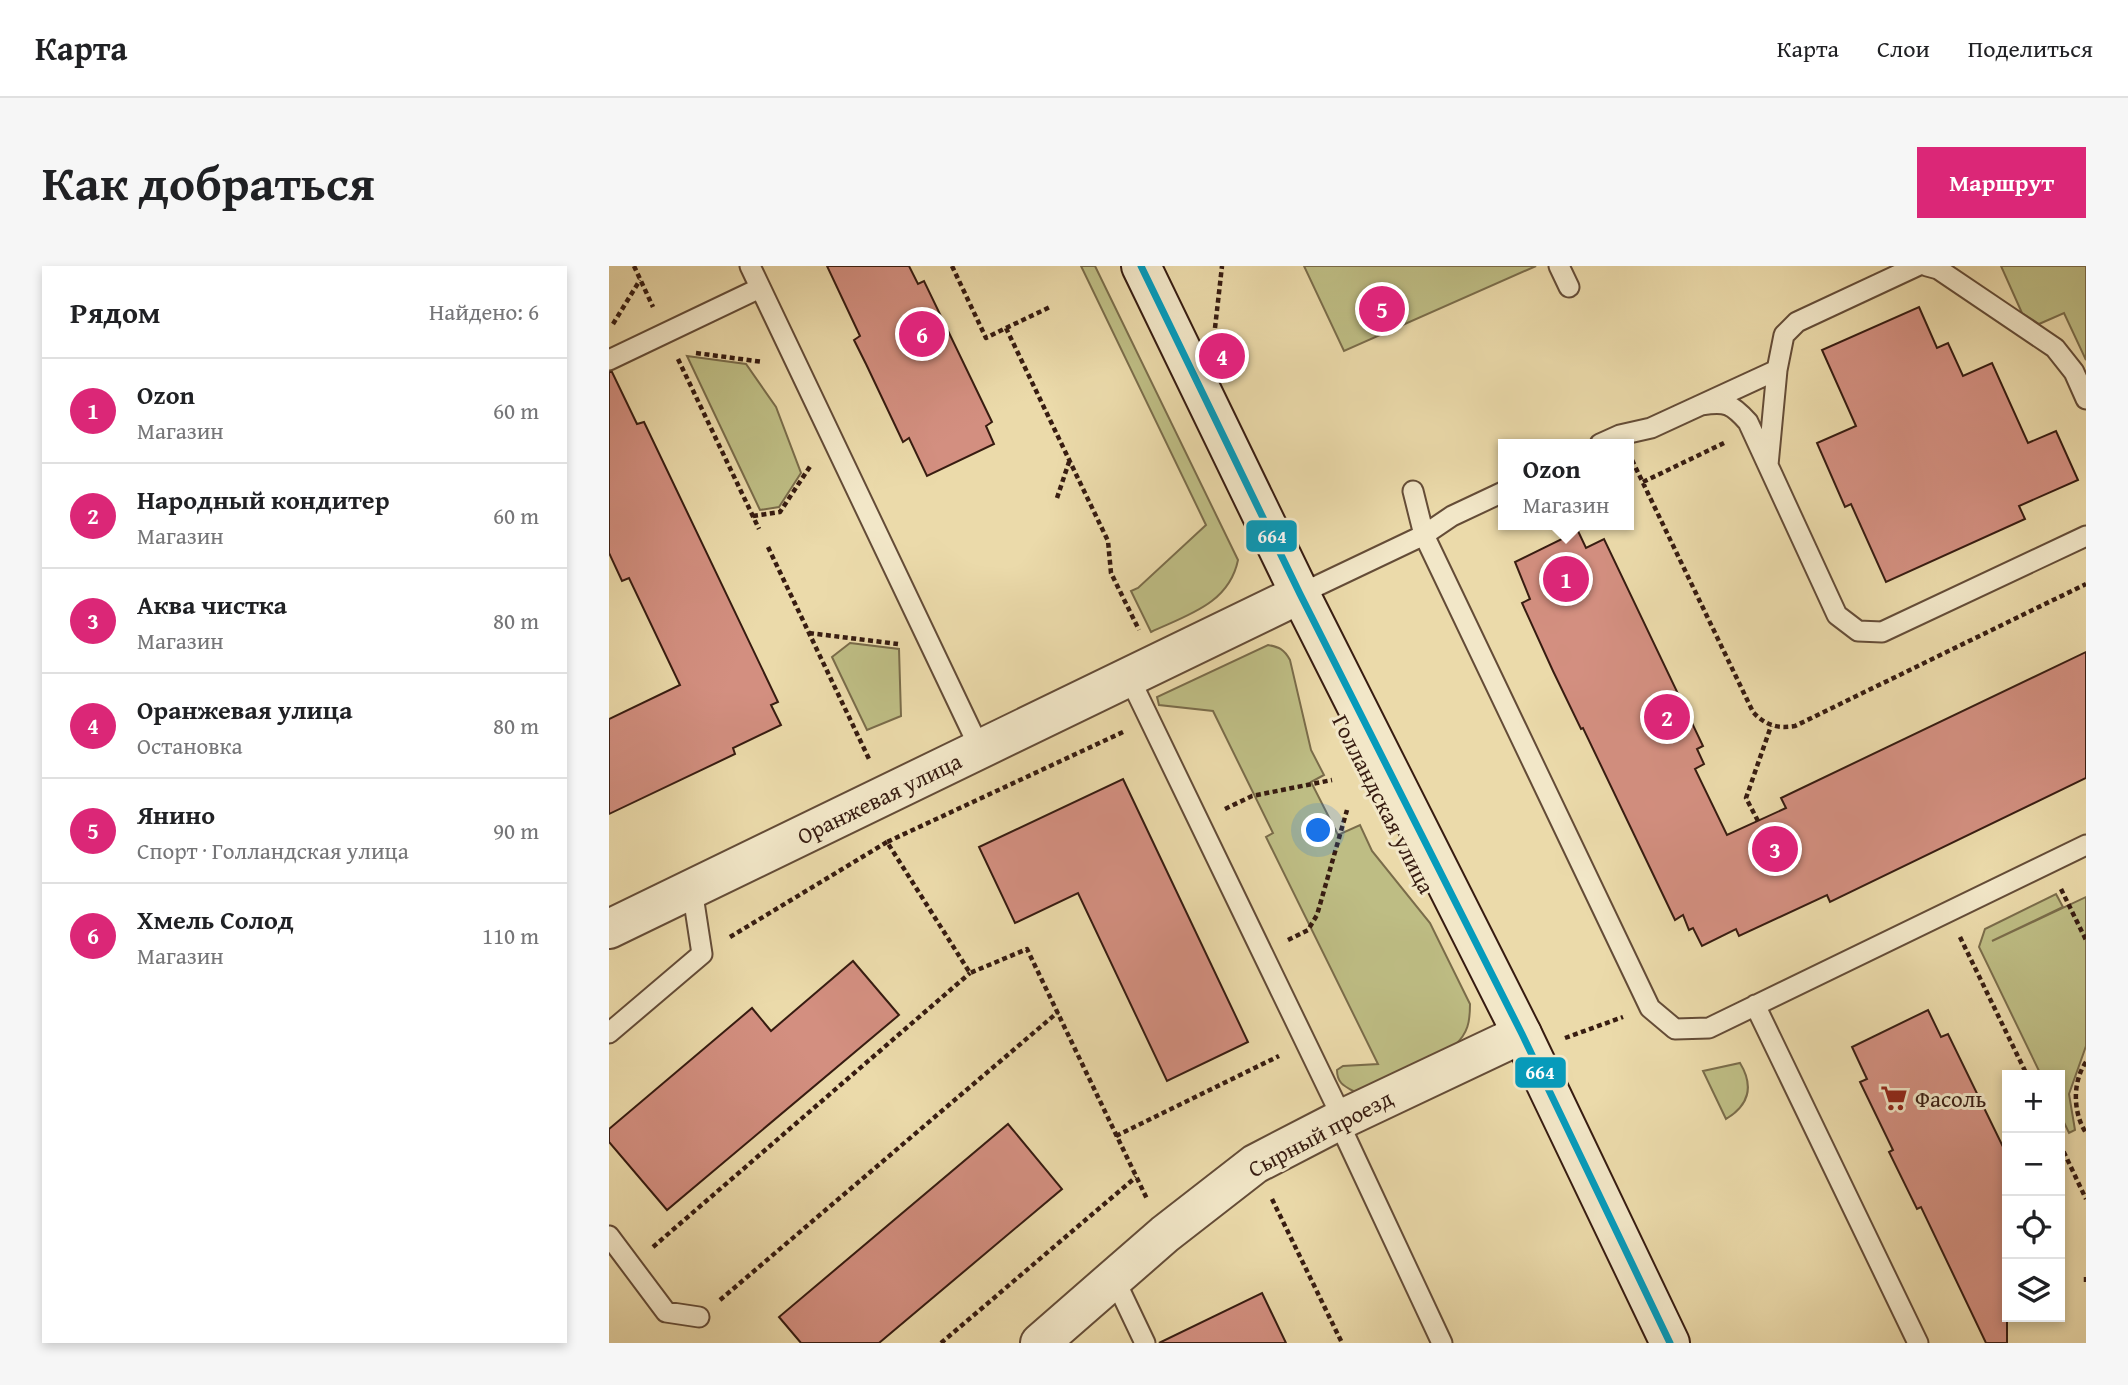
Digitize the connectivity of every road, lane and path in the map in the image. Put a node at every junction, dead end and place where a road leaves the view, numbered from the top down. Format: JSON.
{"nodes":[{"id":1,"x":633,"y":266,"type":"edge"},
{"id":2,"x":750,"y":266,"type":"edge"},
{"id":3,"x":952,"y":266,"type":"edge"},
{"id":4,"x":1118,"y":266,"type":"edge"},
{"id":5,"x":1141,"y":266,"type":"edge"},
{"id":6,"x":1222,"y":266,"type":"edge"},
{"id":7,"x":1559,"y":266,"type":"edge"},
{"id":8,"x":1917,"y":266,"type":"edge"},
{"id":9,"x":1927,"y":266,"type":"edge"},
{"id":10,"x":640,"y":279,"type":"junction"},
{"id":11,"x":1569,"y":287,"type":"dead end"},
{"id":12,"x":760,"y":288,"type":"junction"},
{"id":13,"x":1050,"y":307,"type":"dead end"},
{"id":14,"x":1006,"y":328,"type":"junction"},
{"id":15,"x":609,"y":331,"type":"edge"},
{"id":16,"x":1214,"y":340,"type":"dead end"},
{"id":17,"x":670,"y":342,"type":"junction"},
{"id":18,"x":609,"y":360,"type":"edge"},
{"id":19,"x":797,"y":366,"type":"junction"},
{"id":20,"x":1777,"y":370,"type":"junction"},
{"id":21,"x":2086,"y":399,"type":"edge"},
{"id":22,"x":1702,"y":405,"type":"junction"},
{"id":23,"x":1752,"y":430,"type":"junction"},
{"id":24,"x":831,"y":437,"type":"junction"},
{"id":25,"x":1611,"y":439,"type":"edge"},
{"id":26,"x":1070,"y":461,"type":"junction"},
{"id":27,"x":1768,"y":466,"type":"junction"},
{"id":28,"x":1643,"y":482,"type":"dead end"},
{"id":29,"x":1413,"y":491,"type":"dead end"},
{"id":30,"x":1498,"y":494,"type":"edge"},
{"id":31,"x":1057,"y":498,"type":"dead end"},
{"id":32,"x":753,"y":516,"type":"junction"},
{"id":33,"x":759,"y":529,"type":"dead end"},
{"id":34,"x":1424,"y":535,"type":"junction"},
{"id":35,"x":2086,"y":536,"type":"edge"},
{"id":36,"x":768,"y":547,"type":"dead end"},
{"id":37,"x":1291,"y":598,"type":"junction"},
{"id":38,"x":809,"y":633,"type":"junction"},
{"id":39,"x":1144,"y":640,"type":"dead end"},
{"id":40,"x":932,"y":648,"type":"junction"},
{"id":41,"x":1129,"y":677,"type":"junction"},
{"id":42,"x":1149,"y":720,"type":"junction"},
{"id":43,"x":1772,"y":726,"type":"dead end"},
{"id":44,"x":980,"y":749,"type":"junction"},
{"id":45,"x":873,"y":768,"type":"dead end"},
{"id":46,"x":1332,"y":780,"type":"dead end"},
{"id":47,"x":1252,"y":796,"type":"dead end"},
{"id":48,"x":1347,"y":810,"type":"dead end"},
{"id":49,"x":1758,"y":821,"type":"dead end"},
{"id":50,"x":887,"y":842,"type":"junction"},
{"id":51,"x":2086,"y":845,"type":"edge"},
{"id":52,"x":2049,"y":863,"type":"junction"},
{"id":53,"x":692,"y":889,"type":"junction"},
{"id":54,"x":1948,"y":912,"type":"junction"},
{"id":55,"x":609,"y":929,"type":"edge"},
{"id":56,"x":1308,"y":930,"type":"dead end"},
{"id":57,"x":2086,"y":940,"type":"edge"},
{"id":58,"x":702,"y":954,"type":"junction"},
{"id":59,"x":970,"y":973,"type":"junction"},
{"id":60,"x":1755,"y":1005,"type":"junction"},
{"id":61,"x":1650,"y":1008,"type":"junction"},
{"id":62,"x":1058,"y":1012,"type":"junction"},
{"id":63,"x":609,"y":1033,"type":"edge"},
{"id":64,"x":1526,"y":1040,"type":"junction"},
{"id":65,"x":1306,"y":1042,"type":"junction"},
{"id":66,"x":2086,"y":1062,"type":"edge"},
{"id":67,"x":2025,"y":1070,"type":"edge"},
{"id":68,"x":1340,"y":1119,"type":"junction"},
{"id":69,"x":2086,"y":1133,"type":"edge"},
{"id":70,"x":1116,"y":1136,"type":"junction"},
{"id":71,"x":2065,"y":1155,"type":"edge"},
{"id":72,"x":1255,"y":1164,"type":"junction"},
{"id":73,"x":2086,"y":1199,"type":"edge"},
{"id":74,"x":609,"y":1236,"type":"edge"},
{"id":75,"x":631,"y":1265,"type":"junction"},
{"id":76,"x":2086,"y":1276,"type":"edge"},
{"id":77,"x":1115,"y":1280,"type":"junction"},
{"id":78,"x":2086,"y":1283,"type":"edge"},
{"id":79,"x":699,"y":1317,"type":"joint"},
{"id":80,"x":941,"y":1343,"type":"edge"},
{"id":81,"x":1040,"y":1343,"type":"edge"},
{"id":82,"x":1145,"y":1343,"type":"edge"},
{"id":83,"x":1342,"y":1343,"type":"edge"},
{"id":84,"x":1442,"y":1343,"type":"edge"},
{"id":85,"x":1647,"y":1343,"type":"edge"},
{"id":86,"x":1670,"y":1343,"type":"edge"},
{"id":87,"x":1918,"y":1343,"type":"edge"}],
"edges":[{"from":1,"to":10,"type":"path"},
{"from":2,"to":12,"type":"lane"},
{"from":3,"to":14,"type":"path"},
{"from":4,"to":37,"type":"street","name":"Голландская улица"},
{"from":5,"to":37,"type":"street","name":"Голландская улица"},
{"from":6,"to":16,"type":"path"},
{"from":7,"to":11,"type":"lane"},
{"from":8,"to":20,"type":"lane"},
{"from":9,"to":21,"type":"lane"},
{"from":10,"to":15,"type":"path"},
{"from":10,"to":17,"type":"path"},
{"from":12,"to":17,"type":"lane"},
{"from":12,"to":19,"type":"lane"},
{"from":13,"to":14,"type":"path"},
{"from":14,"to":26,"type":"path"},
{"from":17,"to":18,"type":"lane"},
{"from":17,"to":19,"type":"path"},
{"from":17,"to":32,"type":"path"},
{"from":19,"to":24,"type":"lane"},
{"from":20,"to":22,"type":"lane"},
{"from":20,"to":27,"type":"lane"},
{"from":22,"to":23,"type":"lane"},
{"from":22,"to":25,"type":"lane"},
{"from":23,"to":27,"type":"lane"},
{"from":23,"to":28,"type":"path"},
{"from":24,"to":32,"type":"path"},
{"from":24,"to":40,"type":"lane"},
{"from":26,"to":31,"type":"path"},
{"from":26,"to":39,"type":"path"},
{"from":27,"to":35,"type":"lane"},
{"from":29,"to":34,"type":"lane"},
{"from":30,"to":34,"type":"lane"},
{"from":32,"to":33,"type":"path"},
{"from":34,"to":37,"type":"lane"},
{"from":34,"to":61,"type":"lane"},
{"from":36,"to":38,"type":"path"},
{"from":37,"to":41,"type":"street","name":"Оранжевая улица"},
{"from":37,"to":64,"type":"street","name":"Голландская улица"},
{"from":38,"to":40,"type":"path"},
{"from":38,"to":45,"type":"path"},
{"from":40,"to":44,"type":"lane"},
{"from":41,"to":42,"type":"lane"},
{"from":41,"to":44,"type":"street","name":"Оранжевая улица"},
{"from":42,"to":50,"type":"path"},
{"from":42,"to":65,"type":"lane"},
{"from":43,"to":49,"type":"path"},
{"from":44,"to":53,"type":"street","name":"Оранжевая улица"},
{"from":46,"to":47,"type":"path"},
{"from":48,"to":56,"type":"path"},
{"from":50,"to":58,"type":"path"},
{"from":50,"to":59,"type":"path"},
{"from":51,"to":52,"type":"lane"},
{"from":52,"to":54,"type":"lane"},
{"from":52,"to":57,"type":"path"},
{"from":53,"to":55,"type":"street","name":"Оранжевая улица"},
{"from":53,"to":58,"type":"lane"},
{"from":54,"to":60,"type":"lane"},
{"from":54,"to":67,"type":"path"},
{"from":58,"to":63,"type":"lane"},
{"from":59,"to":62,"type":"path"},
{"from":59,"to":75,"type":"path"},
{"from":60,"to":61,"type":"lane"},
{"from":60,"to":87,"type":"lane"},
{"from":61,"to":64,"type":"path"},
{"from":62,"to":70,"type":"path"},
{"from":62,"to":79,"type":"path"},
{"from":64,"to":68,"type":"street","name":"Сырный проезд"},
{"from":64,"to":85,"type":"street","name":"Голландская улица"},
{"from":64,"to":86,"type":"street","name":"Голландская улица"},
{"from":65,"to":68,"type":"lane"},
{"from":65,"to":70,"type":"path"},
{"from":66,"to":69,"type":"path"},
{"from":68,"to":72,"type":"street","name":"Сырный проезд"},
{"from":68,"to":84,"type":"lane"},
{"from":70,"to":80,"type":"path"},
{"from":71,"to":73,"type":"path"},
{"from":72,"to":77,"type":"street","name":"Сырный проезд"},
{"from":72,"to":83,"type":"path"},
{"from":74,"to":75,"type":"lane"},
{"from":75,"to":79,"type":"lane"},
{"from":76,"to":78,"type":"path"},
{"from":77,"to":81,"type":"street","name":"Сырный проезд"},
{"from":77,"to":82,"type":"lane"}]}
